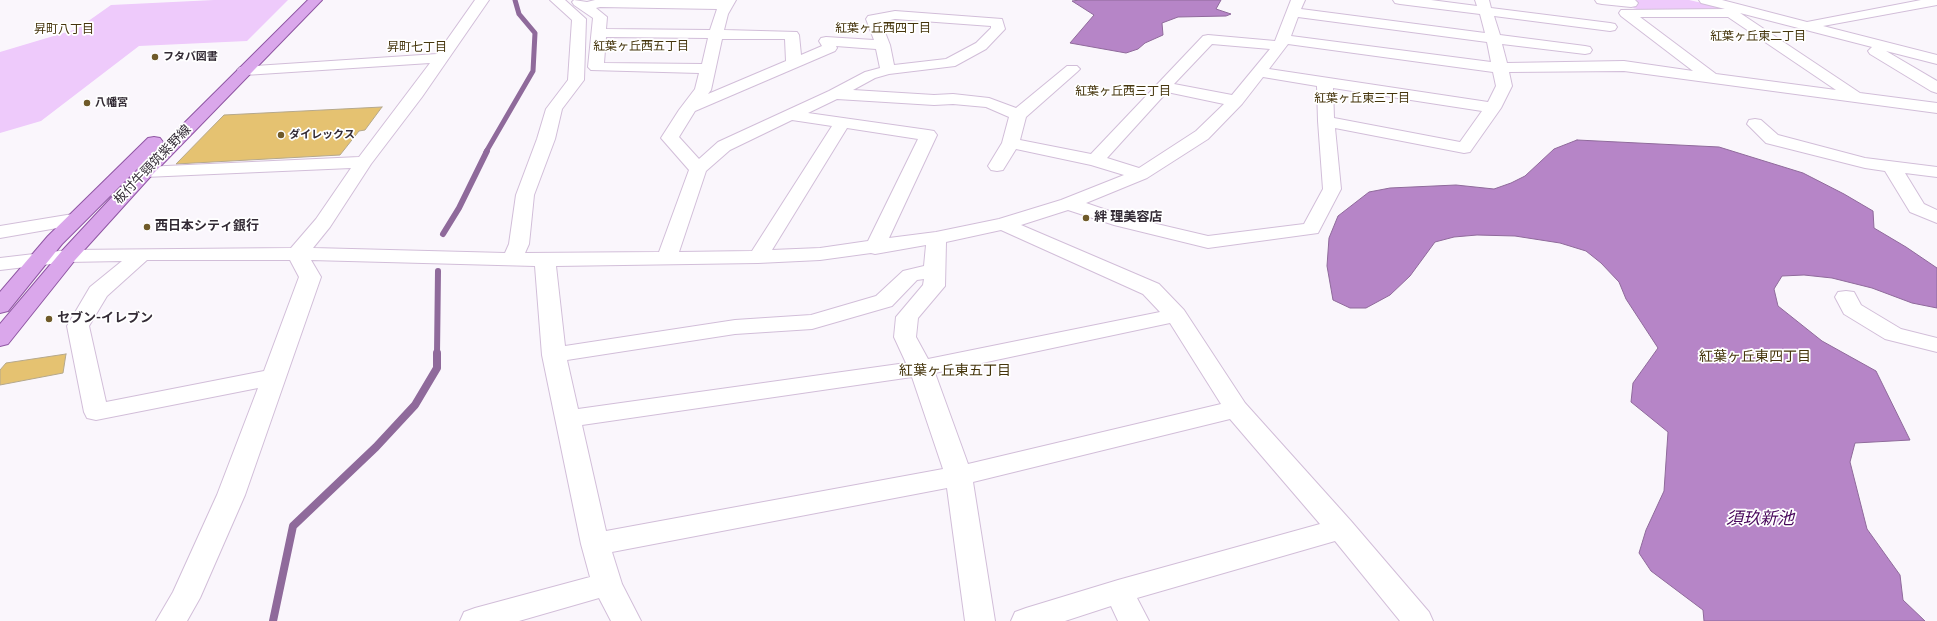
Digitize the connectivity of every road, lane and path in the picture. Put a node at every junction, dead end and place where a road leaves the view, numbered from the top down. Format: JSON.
{"nodes":[{"id":1,"x":298,"y":0,"type":"edge"},
{"id":2,"x":316,"y":0,"type":"edge"},
{"id":3,"x":482,"y":0,"type":"edge"},
{"id":4,"x":557,"y":0,"type":"edge"},
{"id":5,"x":1400,"y":0,"type":"edge"},
{"id":6,"x":1602,"y":0,"type":"edge"},
{"id":7,"x":1937,"y":1,"type":"edge"},
{"id":8,"x":580,"y":3,"type":"edge"},
{"id":9,"x":728,"y":3,"type":"edge"},
{"id":10,"x":1484,"y":5,"type":"edge"},
{"id":11,"x":1629,"y":5,"type":"edge"},
{"id":12,"x":1723,"y":5,"type":"edge"},
{"id":13,"x":1296,"y":6,"type":"edge"},
{"id":14,"x":1807,"y":25,"type":"junction"},
{"id":15,"x":1610,"y":27,"type":"junction"},
{"id":16,"x":599,"y":33,"type":"junction"},
{"id":17,"x":716,"y":35,"type":"junction"},
{"id":18,"x":1854,"y":38,"type":"junction"},
{"id":19,"x":1494,"y":39,"type":"junction"},
{"id":20,"x":1282,"y":43,"type":"junction"},
{"id":21,"x":883,"y":45,"type":"junction"},
{"id":22,"x":1937,"y":48,"type":"edge"},
{"id":23,"x":1912,"y":54,"type":"junction"},
{"id":24,"x":440,"y":58,"type":"junction"},
{"id":25,"x":1937,"y":60,"type":"edge"},
{"id":26,"x":794,"y":63,"type":"junction"},
{"id":27,"x":1501,"y":68,"type":"junction"},
{"id":28,"x":708,"y":69,"type":"junction"},
{"id":29,"x":1072,"y":69,"type":"dead end"},
{"id":30,"x":245,"y":70,"type":"junction"},
{"id":31,"x":888,"y":70,"type":"junction"},
{"id":32,"x":1259,"y":72,"type":"junction"},
{"id":33,"x":1714,"y":78,"type":"junction"},
{"id":34,"x":1325,"y":82,"type":"junction"},
{"id":35,"x":1163,"y":87,"type":"junction"},
{"id":36,"x":1937,"y":88,"type":"edge"},
{"id":37,"x":835,"y":94,"type":"junction"},
{"id":38,"x":1858,"y":97,"type":"junction"},
{"id":39,"x":1236,"y":101,"type":"junction"},
{"id":40,"x":689,"y":108,"type":"junction"},
{"id":41,"x":1493,"y":108,"type":"junction"},
{"id":42,"x":1937,"y":108,"type":"edge"},
{"id":43,"x":791,"y":115,"type":"junction"},
{"id":44,"x":1018,"y":115,"type":"junction"},
{"id":45,"x":1326,"y":121,"type":"junction"},
{"id":46,"x":843,"y":122,"type":"junction"},
{"id":47,"x":1755,"y":124,"type":"dead end"},
{"id":48,"x":1011,"y":143,"type":"junction"},
{"id":49,"x":1095,"y":160,"type":"junction"},
{"id":50,"x":364,"y":162,"type":"junction"},
{"id":51,"x":998,"y":166,"type":"dead end"},
{"id":52,"x":1891,"y":166,"type":"junction"},
{"id":53,"x":698,"y":169,"type":"junction"},
{"id":54,"x":145,"y":172,"type":"junction"},
{"id":55,"x":1937,"y":172,"type":"edge"},
{"id":56,"x":1141,"y":174,"type":"junction"},
{"id":57,"x":1068,"y":204,"type":"junction"},
{"id":58,"x":1937,"y":217,"type":"edge"},
{"id":59,"x":73,"y":220,"type":"junction"},
{"id":60,"x":1003,"y":224,"type":"junction"},
{"id":61,"x":0,"y":232,"type":"edge"},
{"id":62,"x":936,"y":238,"type":"junction"},
{"id":63,"x":875,"y":248,"type":"junction"},
{"id":64,"x":142,"y":254,"type":"junction"},
{"id":65,"x":297,"y":254,"type":"junction"},
{"id":66,"x":68,"y":256,"type":"junction"},
{"id":67,"x":758,"y":257,"type":"junction"},
{"id":68,"x":667,"y":258,"type":"junction"},
{"id":69,"x":37,"y":260,"type":"junction"},
{"id":70,"x":512,"y":260,"type":"junction"},
{"id":71,"x":545,"y":260,"type":"junction"},
{"id":72,"x":0,"y":264,"type":"edge"},
{"id":73,"x":936,"y":271,"type":"junction"},
{"id":74,"x":1846,"y":296,"type":"dead end"},
{"id":75,"x":0,"y":306,"type":"edge"},
{"id":76,"x":1176,"y":315,"type":"junction"},
{"id":77,"x":0,"y":339,"type":"edge"},
{"id":78,"x":1937,"y":345,"type":"edge"},
{"id":79,"x":554,"y":355,"type":"junction"},
{"id":80,"x":921,"y":368,"type":"junction"},
{"id":81,"x":274,"y":377,"type":"junction"},
{"id":82,"x":1236,"y":409,"type":"junction"},
{"id":83,"x":568,"y":419,"type":"junction"},
{"id":84,"x":959,"y":476,"type":"junction"},
{"id":85,"x":1341,"y":529,"type":"junction"},
{"id":86,"x":596,"y":544,"type":"junction"},
{"id":87,"x":607,"y":584,"type":"junction"},
{"id":88,"x":1118,"y":592,"type":"junction"},
{"id":89,"x":170,"y":621,"type":"edge"},
{"id":90,"x":475,"y":621,"type":"edge"},
{"id":91,"x":626,"y":621,"type":"edge"},
{"id":92,"x":980,"y":621,"type":"edge"},
{"id":93,"x":1026,"y":621,"type":"edge"},
{"id":94,"x":1134,"y":621,"type":"edge"},
{"id":95,"x":1418,"y":621,"type":"edge"}],
"edges":[{"from":1,"to":59,"type":"main road","name":"板付牛頸筑紫野線"},
{"from":2,"to":30,"type":"main road","name":"板付牛頸筑紫野線"},
{"from":3,"to":24,"type":"street"},
{"from":4,"to":70,"type":"street"},
{"from":5,"to":10,"type":"street"},
{"from":6,"to":11,"type":"street"},
{"from":7,"to":14,"type":"street"},
{"from":8,"to":9,"type":"street"},
{"from":8,"to":16,"type":"street"},
{"from":9,"to":17,"type":"street"},
{"from":10,"to":15,"type":"street"},
{"from":10,"to":19,"type":"street"},
{"from":11,"to":12,"type":"street"},
{"from":11,"to":15,"type":"street"},
{"from":11,"to":33,"type":"street"},
{"from":12,"to":14,"type":"street"},
{"from":12,"to":38,"type":"street"},
{"from":13,"to":19,"type":"street"},
{"from":13,"to":20,"type":"street"},
{"from":14,"to":18,"type":"street"},
{"from":15,"to":19,"type":"street"},
{"from":16,"to":17,"type":"street"},
{"from":16,"to":28,"type":"street"},
{"from":17,"to":26,"type":"street"},
{"from":17,"to":28,"type":"street"},
{"from":18,"to":23,"type":"street"},
{"from":18,"to":36,"type":"street"},
{"from":19,"to":27,"type":"street"},
{"from":20,"to":27,"type":"street"},
{"from":20,"to":32,"type":"street"},
{"from":20,"to":35,"type":"street"},
{"from":21,"to":26,"type":"street"},
{"from":21,"to":31,"type":"street"},
{"from":21,"to":31,"type":"street"},
{"from":22,"to":23,"type":"street"},
{"from":23,"to":25,"type":"street"},
{"from":24,"to":30,"type":"street"},
{"from":24,"to":50,"type":"street"},
{"from":26,"to":40,"type":"street"},
{"from":27,"to":33,"type":"street"},
{"from":27,"to":41,"type":"street"},
{"from":28,"to":40,"type":"street"},
{"from":29,"to":44,"type":"street"},
{"from":30,"to":54,"type":"main road","name":"板付牛頸筑紫野線"},
{"from":31,"to":37,"type":"street"},
{"from":32,"to":34,"type":"street"},
{"from":32,"to":39,"type":"street"},
{"from":33,"to":38,"type":"street"},
{"from":34,"to":41,"type":"street"},
{"from":34,"to":45,"type":"street"},
{"from":35,"to":39,"type":"street"},
{"from":35,"to":49,"type":"street"},
{"from":37,"to":43,"type":"street"},
{"from":37,"to":44,"type":"street"},
{"from":38,"to":42,"type":"street"},
{"from":39,"to":56,"type":"street"},
{"from":40,"to":53,"type":"street"},
{"from":41,"to":45,"type":"street"},
{"from":43,"to":46,"type":"street"},
{"from":43,"to":53,"type":"street"},
{"from":44,"to":48,"type":"street"},
{"from":45,"to":57,"type":"street"},
{"from":46,"to":63,"type":"street"},
{"from":46,"to":67,"type":"street"},
{"from":47,"to":52,"type":"street"},
{"from":48,"to":49,"type":"street"},
{"from":48,"to":51,"type":"street"},
{"from":49,"to":56,"type":"street"},
{"from":50,"to":54,"type":"street"},
{"from":50,"to":65,"type":"street"},
{"from":52,"to":55,"type":"street"},
{"from":52,"to":58,"type":"street"},
{"from":53,"to":68,"type":"street"},
{"from":54,"to":66,"type":"main road","name":"板付牛頸筑紫野線"},
{"from":56,"to":57,"type":"street"},
{"from":57,"to":60,"type":"street"},
{"from":59,"to":61,"type":"street"},
{"from":59,"to":69,"type":"main road","name":"板付牛頸筑紫野線"},
{"from":60,"to":62,"type":"street"},
{"from":60,"to":76,"type":"street"},
{"from":62,"to":63,"type":"street"},
{"from":62,"to":73,"type":"street"},
{"from":63,"to":67,"type":"street"},
{"from":64,"to":65,"type":"street"},
{"from":64,"to":66,"type":"street"},
{"from":64,"to":81,"type":"street"},
{"from":65,"to":70,"type":"street"},
{"from":65,"to":81,"type":"street"},
{"from":66,"to":69,"type":"street"},
{"from":66,"to":77,"type":"main road","name":"板付牛頸筑紫野線"},
{"from":67,"to":68,"type":"street"},
{"from":68,"to":71,"type":"street"},
{"from":69,"to":72,"type":"street"},
{"from":69,"to":75,"type":"main road","name":"板付牛頸筑紫野線"},
{"from":70,"to":71,"type":"street"},
{"from":71,"to":79,"type":"street"},
{"from":73,"to":79,"type":"street"},
{"from":73,"to":80,"type":"street"},
{"from":74,"to":78,"type":"street"},
{"from":76,"to":80,"type":"street"},
{"from":76,"to":82,"type":"street"},
{"from":79,"to":83,"type":"street"},
{"from":80,"to":83,"type":"street"},
{"from":80,"to":84,"type":"street"},
{"from":81,"to":89,"type":"street"},
{"from":82,"to":84,"type":"street"},
{"from":82,"to":85,"type":"street"},
{"from":83,"to":86,"type":"street"},
{"from":84,"to":86,"type":"street"},
{"from":84,"to":92,"type":"street"},
{"from":85,"to":88,"type":"street"},
{"from":85,"to":95,"type":"street"},
{"from":86,"to":87,"type":"street"},
{"from":87,"to":90,"type":"street"},
{"from":87,"to":91,"type":"street"},
{"from":88,"to":93,"type":"street"},
{"from":88,"to":94,"type":"street"}]}
